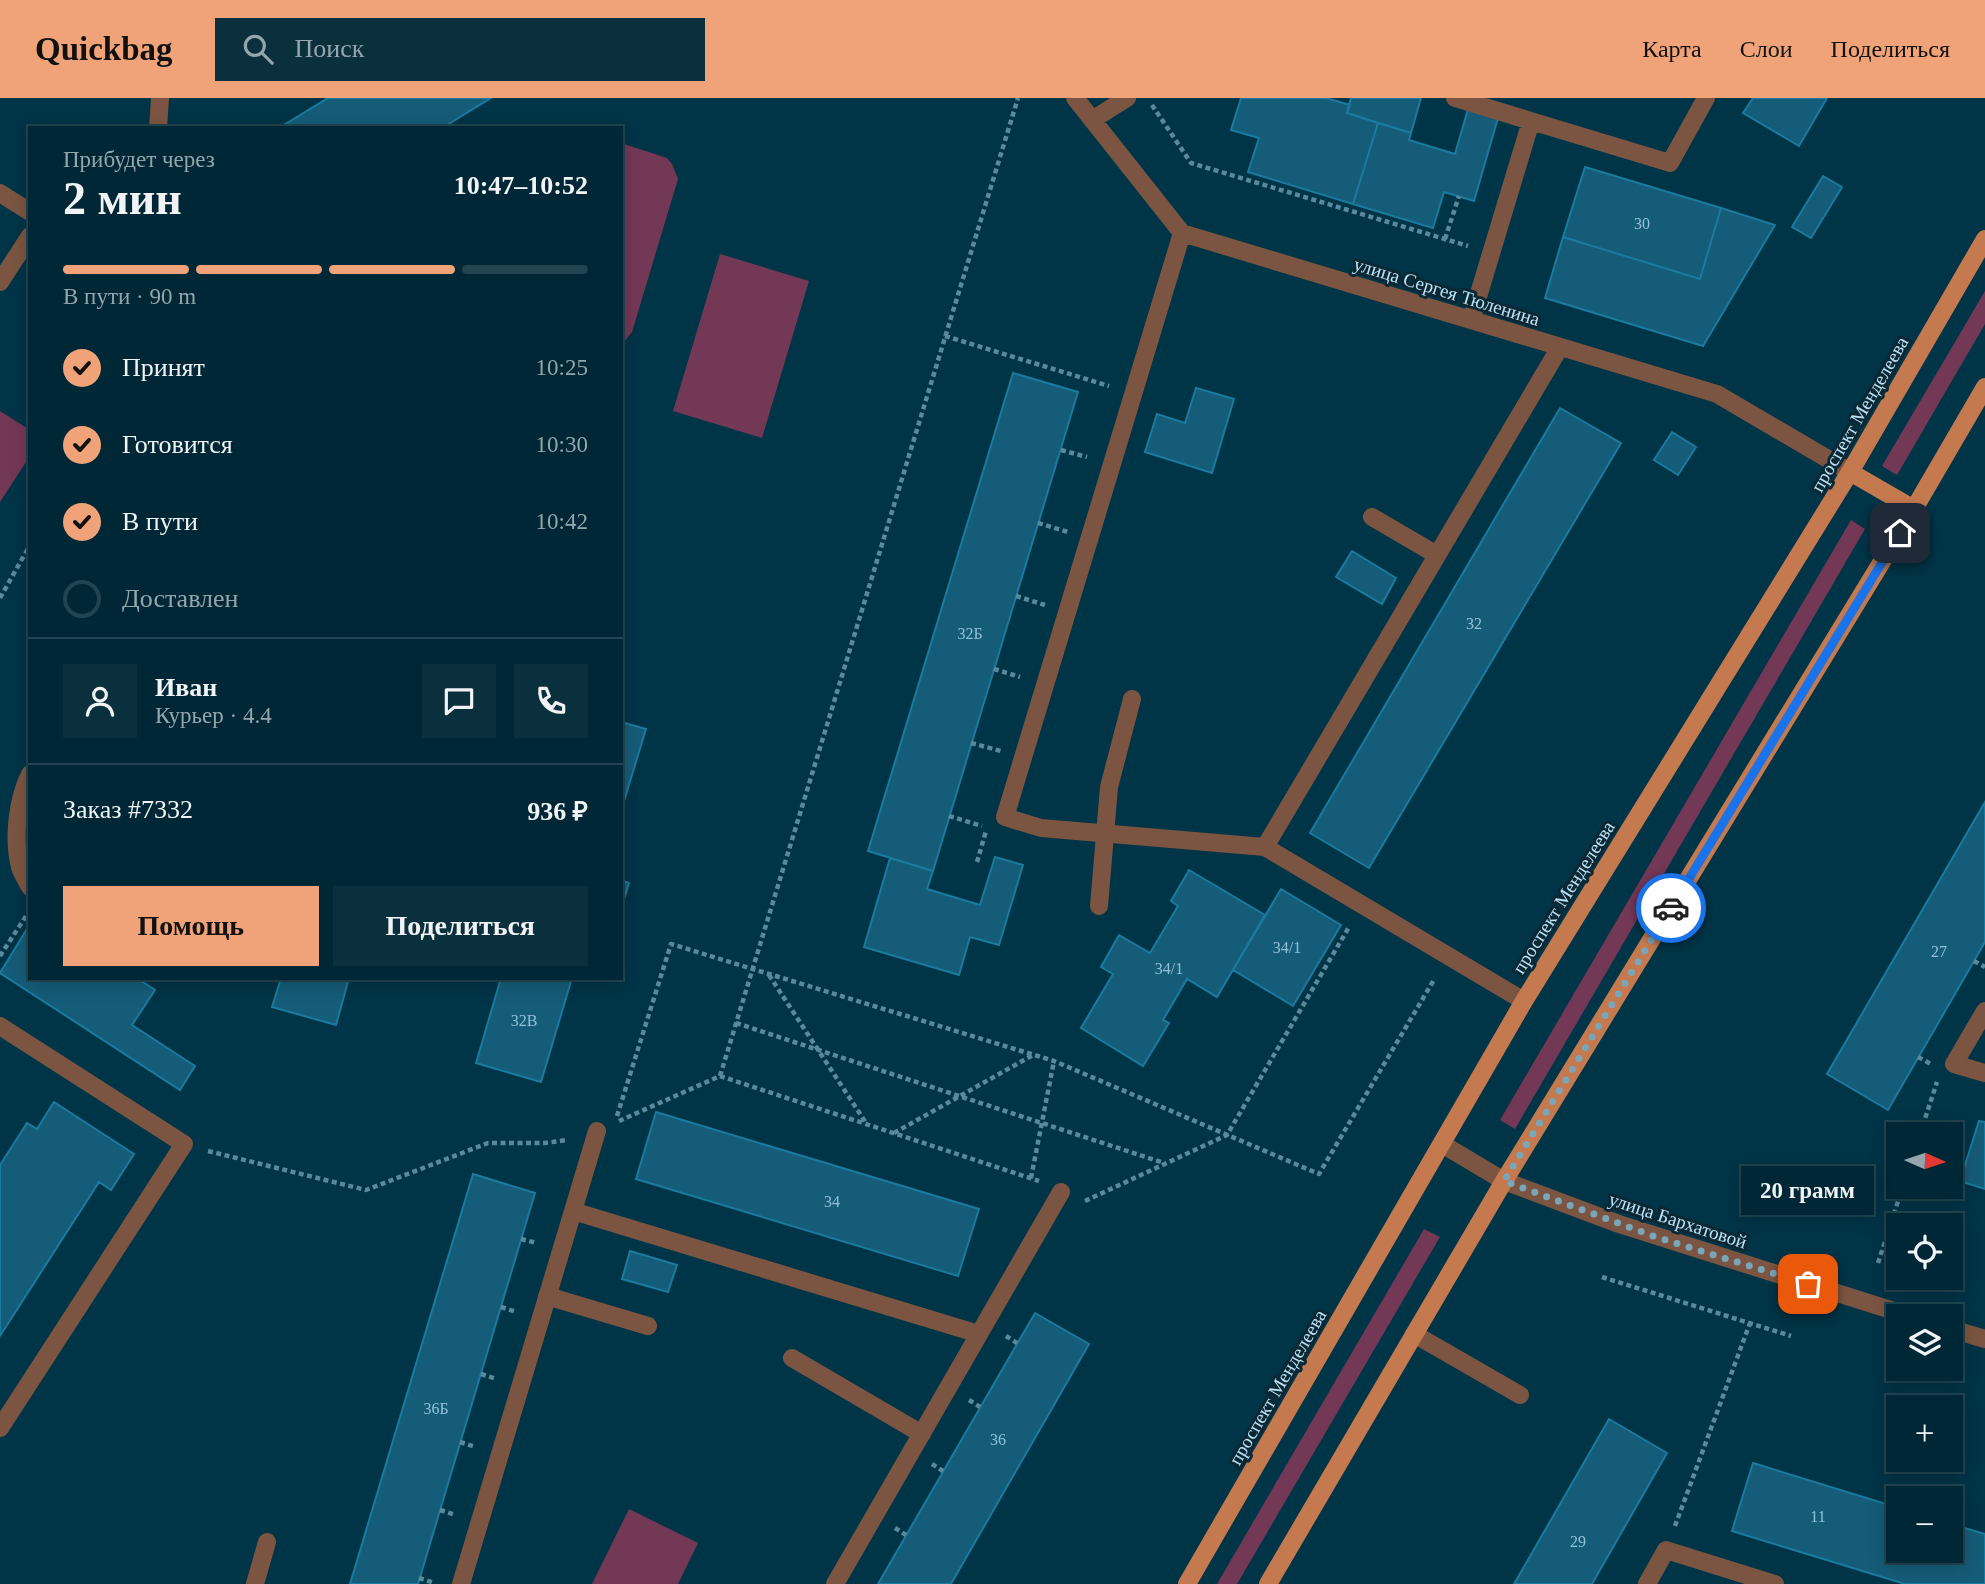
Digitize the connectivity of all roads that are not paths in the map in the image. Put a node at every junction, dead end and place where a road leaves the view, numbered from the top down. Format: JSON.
{"nodes":[{"id":1,"x":160,"y":98,"type":"edge"},
{"id":2,"x":1075,"y":98,"type":"edge"},
{"id":3,"x":1127,"y":98,"type":"edge"},
{"id":4,"x":1455,"y":98,"type":"edge"},
{"id":5,"x":1706,"y":98,"type":"edge"},
{"id":6,"x":1091,"y":120,"type":"junction"},
{"id":7,"x":1531,"y":121,"type":"junction"},
{"id":8,"x":158,"y":126,"type":"edge"},
{"id":9,"x":0,"y":193,"type":"edge"},
{"id":10,"x":28,"y":211,"type":"edge"},
{"id":11,"x":1182,"y":233,"type":"junction"},
{"id":12,"x":28,"y":239,"type":"edge"},
{"id":13,"x":1985,"y":239,"type":"edge"},
{"id":14,"x":1979,"y":263,"type":"edge"},
{"id":15,"x":0,"y":282,"type":"edge"},
{"id":16,"x":1471,"y":320,"type":"junction"},
{"id":17,"x":1560,"y":347,"type":"junction"},
{"id":18,"x":1985,"y":387,"type":"edge"},
{"id":19,"x":1850,"y":472,"type":"junction"},
{"id":20,"x":1914,"y":509,"type":"junction"},
{"id":21,"x":1373,"y":517,"type":"dead end"},
{"id":22,"x":1437,"y":555,"type":"junction"},
{"id":23,"x":1132,"y":699,"type":"dead end"},
{"id":24,"x":28,"y":781,"type":"edge"},
{"id":25,"x":1105,"y":834,"type":"junction"},
{"id":26,"x":1265,"y":847,"type":"junction"},
{"id":27,"x":28,"y":883,"type":"edge"},
{"id":28,"x":1099,"y":906,"type":"dead end"},
{"id":29,"x":1524,"y":1001,"type":"junction"},
{"id":30,"x":1985,"y":1011,"type":"edge"},
{"id":31,"x":0,"y":1026,"type":"edge"},
{"id":32,"x":1985,"y":1073,"type":"edge"},
{"id":33,"x":597,"y":1131,"type":"road end"},
{"id":34,"x":1442,"y":1144,"type":"junction"},
{"id":35,"x":1504,"y":1181,"type":"junction"},
{"id":36,"x":1061,"y":1192,"type":"dead end"},
{"id":37,"x":573,"y":1211,"type":"junction"},
{"id":38,"x":547,"y":1296,"type":"junction"},
{"id":39,"x":1886,"y":1309,"type":"edge"},
{"id":40,"x":648,"y":1326,"type":"dead end"},
{"id":41,"x":1963,"y":1333,"type":"edge"},
{"id":42,"x":979,"y":1334,"type":"junction"},
{"id":43,"x":1414,"y":1334,"type":"junction"},
{"id":44,"x":1985,"y":1339,"type":"edge"},
{"id":45,"x":792,"y":1358,"type":"dead end"},
{"id":46,"x":1520,"y":1395,"type":"dead end"},
{"id":47,"x":0,"y":1428,"type":"edge"},
{"id":48,"x":922,"y":1434,"type":"junction"},
{"id":49,"x":267,"y":1542,"type":"dead end"},
{"id":50,"x":255,"y":1584,"type":"edge"},
{"id":51,"x":461,"y":1584,"type":"edge"},
{"id":52,"x":835,"y":1584,"type":"edge"},
{"id":53,"x":1187,"y":1584,"type":"edge"},
{"id":54,"x":1268,"y":1584,"type":"edge"},
{"id":55,"x":1647,"y":1584,"type":"edge"},
{"id":56,"x":1776,"y":1584,"type":"edge"}],
"edges":[{"from":1,"to":8,"type":"street"},
{"from":2,"to":6,"type":"street"},
{"from":3,"to":6,"type":"street"},
{"from":4,"to":7,"type":"street"},
{"from":5,"to":7,"type":"street"},
{"from":6,"to":11,"type":"street"},
{"from":7,"to":16,"type":"street"},
{"from":9,"to":10,"type":"street"},
{"from":11,"to":16,"type":"street","name":"улица Сергея Тюленина"},
{"from":11,"to":25,"type":"street"},
{"from":12,"to":15,"type":"street"},
{"from":13,"to":14,"type":"main road","name":"проспект Менделеева"},
{"from":14,"to":19,"type":"main road","name":"проспект Менделеева"},
{"from":16,"to":17,"type":"street","name":"улица Сергея Тюленина"},
{"from":17,"to":19,"type":"street","name":"улица Сергея Тюленина"},
{"from":17,"to":22,"type":"street"},
{"from":18,"to":20,"type":"main road"},
{"from":19,"to":20,"type":"main road"},
{"from":19,"to":29,"type":"main road","name":"проспект Менделеева"},
{"from":20,"to":35,"type":"main road"},
{"from":21,"to":22,"type":"street"},
{"from":22,"to":26,"type":"street"},
{"from":23,"to":25,"type":"street"},
{"from":24,"to":27,"type":"street"},
{"from":25,"to":26,"type":"street"},
{"from":25,"to":28,"type":"street"},
{"from":26,"to":29,"type":"street"},
{"from":29,"to":34,"type":"main road","name":"проспект Менделеева"},
{"from":30,"to":32,"type":"street"},
{"from":31,"to":47,"type":"street"},
{"from":33,"to":37,"type":"street"},
{"from":34,"to":35,"type":"street","name":"улица Бархатовой"},
{"from":34,"to":53,"type":"main road","name":"проспект Менделеева"},
{"from":35,"to":39,"type":"street","name":"улица Бархатовой"},
{"from":35,"to":43,"type":"main road"},
{"from":36,"to":42,"type":"street"},
{"from":37,"to":38,"type":"street"},
{"from":37,"to":42,"type":"street"},
{"from":38,"to":40,"type":"street"},
{"from":38,"to":51,"type":"street"},
{"from":41,"to":44,"type":"street"},
{"from":42,"to":48,"type":"street"},
{"from":43,"to":46,"type":"street"},
{"from":43,"to":54,"type":"main road"},
{"from":45,"to":48,"type":"street"},
{"from":48,"to":52,"type":"street"},
{"from":49,"to":50,"type":"street"},
{"from":55,"to":56,"type":"street"}]}
